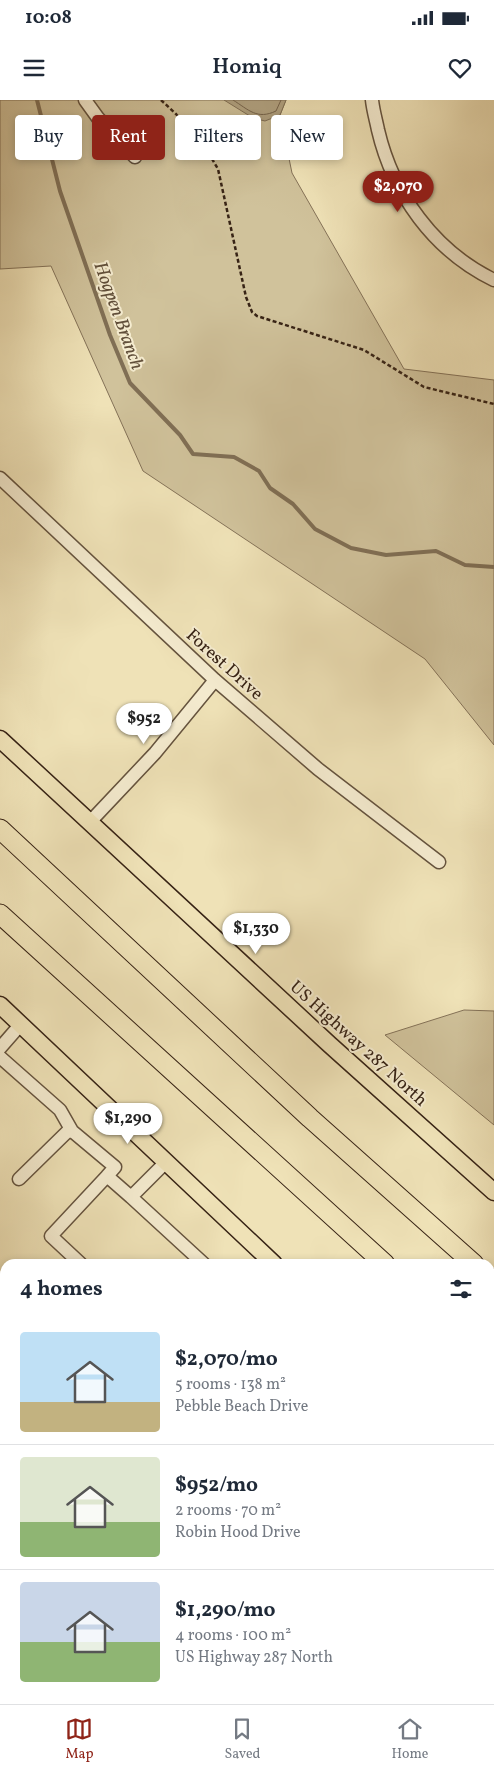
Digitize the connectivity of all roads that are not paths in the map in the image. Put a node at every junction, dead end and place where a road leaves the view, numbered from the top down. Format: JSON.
{"nodes":[{"id":1,"x":85,"y":100,"type":"edge"},
{"id":2,"x":372,"y":100,"type":"edge"},
{"id":3,"x":96,"y":115,"type":"edge"},
{"id":4,"x":494,"y":280,"type":"edge"},
{"id":5,"x":0,"y":478,"type":"edge"},
{"id":6,"x":215,"y":680,"type":"junction"},
{"id":7,"x":0,"y":739,"type":"edge"},
{"id":8,"x":89,"y":823,"type":"junction"},
{"id":9,"x":0,"y":829,"type":"edge"},
{"id":10,"x":439,"y":862,"type":"dead end"},
{"id":11,"x":0,"y":914,"type":"edge"},
{"id":12,"x":0,"y":1005,"type":"edge"},
{"id":13,"x":21,"y":1024,"type":"junction"},
{"id":14,"x":0,"y":1048,"type":"edge"},
{"id":15,"x":0,"y":1057,"type":"edge"},
{"id":16,"x":72,"y":1131,"type":"junction"},
{"id":17,"x":167,"y":1161,"type":"junction"},
{"id":18,"x":107,"y":1176,"type":"junction"},
{"id":19,"x":19,"y":1180,"type":"dead end"},
{"id":20,"x":494,"y":1192,"type":"edge"},
{"id":21,"x":131,"y":1197,"type":"junction"},
{"id":22,"x":76,"y":1259,"type":"edge"},
{"id":23,"x":199,"y":1259,"type":"edge"},
{"id":24,"x":269,"y":1259,"type":"edge"},
{"id":25,"x":380,"y":1259,"type":"edge"},
{"id":26,"x":468,"y":1259,"type":"edge"}],
"edges":[{"from":1,"to":3,"type":"street"},
{"from":2,"to":4,"type":"street"},
{"from":5,"to":6,"type":"street","name":"Forest Drive"},
{"from":6,"to":8,"type":"street"},
{"from":6,"to":10,"type":"street","name":"Forest Drive"},
{"from":7,"to":8,"type":"main road","name":"US Highway 287 North"},
{"from":8,"to":20,"type":"main road","name":"US Highway 287 North"},
{"from":9,"to":26,"type":"highway"},
{"from":11,"to":25,"type":"highway"},
{"from":12,"to":13,"type":"main road"},
{"from":13,"to":14,"type":"street"},
{"from":13,"to":17,"type":"main road"},
{"from":15,"to":16,"type":"street"},
{"from":16,"to":18,"type":"street"},
{"from":16,"to":19,"type":"street"},
{"from":17,"to":21,"type":"street"},
{"from":17,"to":24,"type":"main road"},
{"from":18,"to":21,"type":"street"},
{"from":18,"to":22,"type":"street"},
{"from":21,"to":23,"type":"street"}]}
